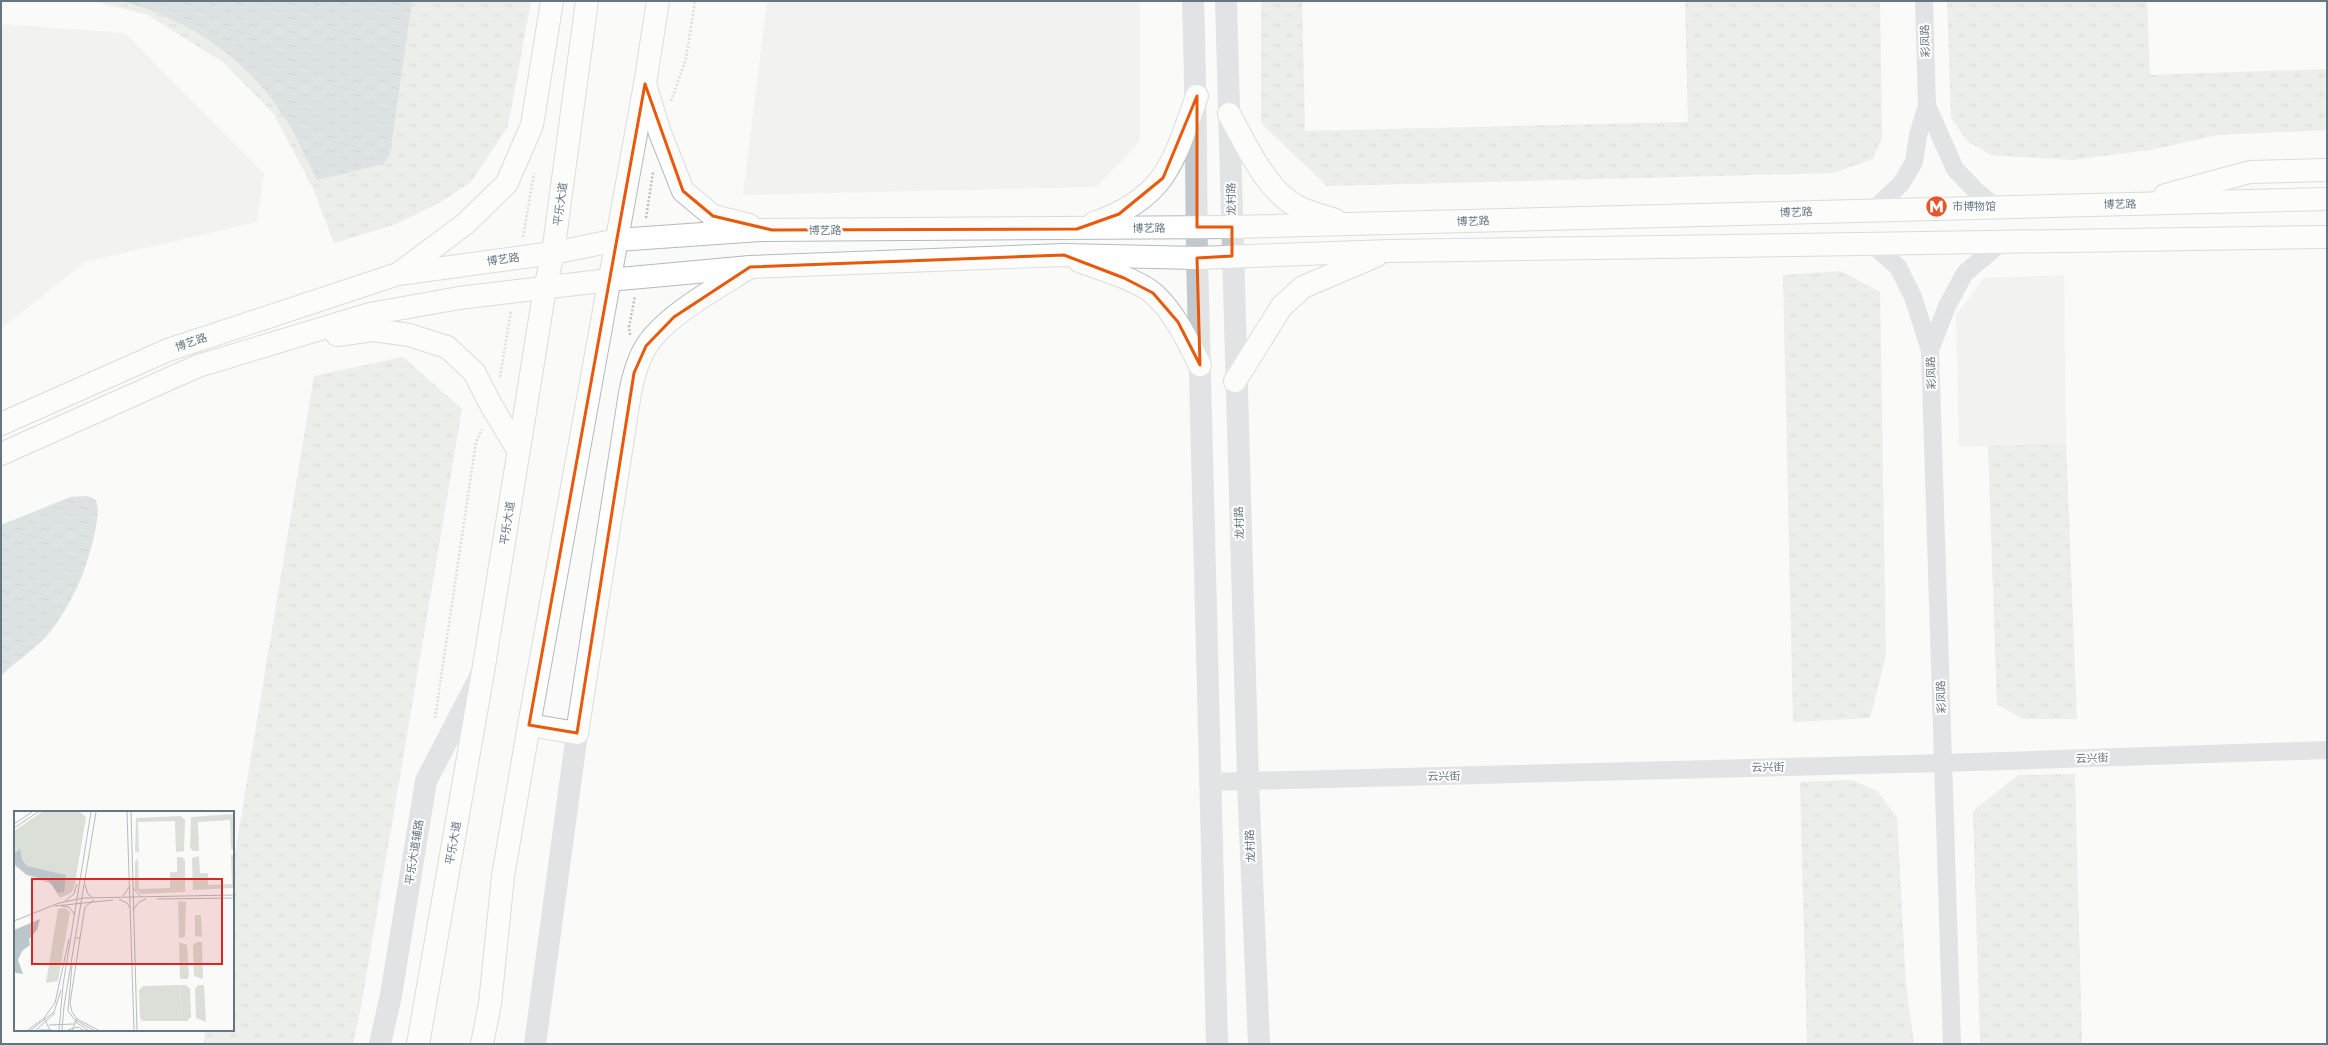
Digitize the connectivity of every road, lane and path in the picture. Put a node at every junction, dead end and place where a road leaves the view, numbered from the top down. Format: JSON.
{"nodes":[{"id":1,"x":552,"y":1,"type":"edge"},
{"id":2,"x":587,"y":1,"type":"edge"},
{"id":3,"x":658,"y":1,"type":"edge"},
{"id":4,"x":695,"y":1,"type":"edge"},
{"id":5,"x":1193,"y":1,"type":"edge"},
{"id":6,"x":1226,"y":1,"type":"edge"},
{"id":7,"x":1924,"y":1,"type":"edge"},
{"id":8,"x":645,"y":84,"type":"junction"},
{"id":9,"x":1197,"y":96,"type":"junction"},
{"id":10,"x":670,"y":103,"type":"dead end"},
{"id":11,"x":1927,"y":106,"type":"junction"},
{"id":12,"x":1229,"y":114,"type":"junction"},
{"id":13,"x":534,"y":166,"type":"dead end"},
{"id":14,"x":653,"y":170,"type":"dead end"},
{"id":15,"x":2327,"y":170,"type":"edge"},
{"id":16,"x":2327,"y":199,"type":"edge"},
{"id":17,"x":2133,"y":204,"type":"junction"},
{"id":18,"x":1996,"y":207,"type":"junction"},
{"id":19,"x":1872,"y":210,"type":"junction"},
{"id":20,"x":1347,"y":224,"type":"junction"},
{"id":21,"x":1197,"y":227,"type":"junction"},
{"id":22,"x":1232,"y":227,"type":"junction"},
{"id":23,"x":772,"y":230,"type":"junction"},
{"id":24,"x":1077,"y":230,"type":"junction"},
{"id":25,"x":2327,"y":237,"type":"edge"},
{"id":26,"x":617,"y":240,"type":"junction"},
{"id":27,"x":642,"y":240,"type":"junction"},
{"id":28,"x":2002,"y":242,"type":"junction"},
{"id":29,"x":1873,"y":245,"type":"junction"},
{"id":30,"x":1389,"y":251,"type":"junction"},
{"id":31,"x":553,"y":253,"type":"junction"},
{"id":32,"x":1064,"y":255,"type":"junction"},
{"id":33,"x":520,"y":256,"type":"junction"},
{"id":34,"x":1232,"y":256,"type":"junction"},
{"id":35,"x":1197,"y":258,"type":"junction"},
{"id":36,"x":750,"y":267,"type":"junction"},
{"id":37,"x":398,"y":274,"type":"junction"},
{"id":38,"x":638,"y":279,"type":"junction"},
{"id":39,"x":609,"y":280,"type":"junction"},
{"id":40,"x":545,"y":288,"type":"junction"},
{"id":41,"x":514,"y":292,"type":"junction"},
{"id":42,"x":631,"y":342,"type":"dead end"},
{"id":43,"x":269,"y":344,"type":"junction"},
{"id":44,"x":1930,"y":350,"type":"junction"},
{"id":45,"x":1200,"y":365,"type":"junction"},
{"id":46,"x":1235,"y":381,"type":"junction"},
{"id":47,"x":491,"y":405,"type":"junction"},
{"id":48,"x":1,"y":424,"type":"edge"},
{"id":49,"x":518,"y":450,"type":"junction"},
{"id":50,"x":1,"y":454,"type":"edge"},
{"id":51,"x":483,"y":672,"type":"junction"},
{"id":52,"x":529,"y":725,"type":"junction"},
{"id":53,"x":434,"y":726,"type":"dead end"},
{"id":54,"x":577,"y":733,"type":"junction"},
{"id":55,"x":2327,"y":750,"type":"edge"},
{"id":56,"x":1943,"y":763,"type":"junction"},
{"id":57,"x":1248,"y":781,"type":"junction"},
{"id":58,"x":1208,"y":782,"type":"junction"},
{"id":59,"x":380,"y":1044,"type":"edge"},
{"id":60,"x":418,"y":1044,"type":"edge"},
{"id":61,"x":482,"y":1044,"type":"edge"},
{"id":62,"x":535,"y":1044,"type":"edge"},
{"id":63,"x":1217,"y":1044,"type":"edge"},
{"id":64,"x":1259,"y":1044,"type":"edge"},
{"id":65,"x":1952,"y":1044,"type":"edge"}],
"edges":[{"from":1,"to":37,"type":"main road"},
{"from":2,"to":31,"type":"main road","name":"平乐大道"},
{"from":3,"to":8,"type":"main road"},
{"from":4,"to":10,"type":"path"},
{"from":5,"to":9,"type":"street"},
{"from":6,"to":12,"type":"street","name":"龙村路"},
{"from":7,"to":11,"type":"street","name":"彩凤路"},
{"from":8,"to":23,"type":"main road"},
{"from":8,"to":26,"type":"main road"},
{"from":9,"to":21,"type":"street"},
{"from":9,"to":24,"type":"main road"},
{"from":11,"to":18,"type":"street"},
{"from":11,"to":19,"type":"street"},
{"from":12,"to":20,"type":"main road"},
{"from":12,"to":22,"type":"street","name":"龙村路"},
{"from":13,"to":33,"type":"path"},
{"from":14,"to":27,"type":"path"},
{"from":15,"to":17,"type":"main road"},
{"from":16,"to":17,"type":"main road","name":"博艺路"},
{"from":17,"to":18,"type":"main road","name":"博艺路"},
{"from":18,"to":19,"type":"main road","name":"博艺路"},
{"from":19,"to":20,"type":"main road","name":"博艺路"},
{"from":20,"to":22,"type":"main road","name":"博艺路"},
{"from":21,"to":22,"type":"main road","name":"博艺路"},
{"from":21,"to":24,"type":"main road","name":"博艺路"},
{"from":21,"to":35,"type":"street"},
{"from":22,"to":34,"type":"street","name":"龙村路"},
{"from":23,"to":24,"type":"main road","name":"博艺路"},
{"from":23,"to":27,"type":"main road","name":"博艺路"},
{"from":25,"to":28,"type":"main road"},
{"from":26,"to":27,"type":"main road","name":"博艺路"},
{"from":26,"to":31,"type":"main road","name":"博艺路"},
{"from":26,"to":39,"type":"main road"},
{"from":28,"to":29,"type":"main road"},
{"from":28,"to":44,"type":"street","name":"彩凤路"},
{"from":29,"to":30,"type":"main road"},
{"from":29,"to":44,"type":"street","name":"彩凤路"},
{"from":30,"to":34,"type":"main road"},
{"from":30,"to":46,"type":"main road"},
{"from":31,"to":33,"type":"main road","name":"博艺路"},
{"from":31,"to":40,"type":"main road","name":"平乐大道"},
{"from":32,"to":35,"type":"main road"},
{"from":32,"to":36,"type":"main road"},
{"from":32,"to":45,"type":"main road"},
{"from":33,"to":37,"type":"main road","name":"博艺路"},
{"from":34,"to":35,"type":"main road"},
{"from":34,"to":46,"type":"street","name":"龙村路"},
{"from":35,"to":45,"type":"street"},
{"from":36,"to":38,"type":"main road"},
{"from":36,"to":54,"type":"main road"},
{"from":37,"to":48,"type":"main road","name":"博艺路"},
{"from":38,"to":39,"type":"main road"},
{"from":38,"to":42,"type":"path"},
{"from":39,"to":40,"type":"main road"},
{"from":39,"to":52,"type":"main road"},
{"from":40,"to":41,"type":"main road"},
{"from":40,"to":49,"type":"main road","name":"平乐大道"},
{"from":41,"to":43,"type":"main road"},
{"from":41,"to":47,"type":"path"},
{"from":43,"to":47,"type":"main road"},
{"from":43,"to":50,"type":"main road"},
{"from":44,"to":56,"type":"street","name":"彩凤路"},
{"from":45,"to":58,"type":"street"},
{"from":46,"to":57,"type":"street","name":"龙村路"},
{"from":47,"to":49,"type":"main road"},
{"from":47,"to":53,"type":"path"},
{"from":49,"to":51,"type":"main road","name":"平乐大道"},
{"from":51,"to":59,"type":"street","name":"平乐大道辅路"},
{"from":51,"to":60,"type":"main road","name":"平乐大道"},
{"from":52,"to":54,"type":"main road"},
{"from":52,"to":61,"type":"main road"},
{"from":54,"to":62,"type":"street"},
{"from":55,"to":56,"type":"street","name":"云兴街"},
{"from":56,"to":57,"type":"street","name":"云兴街"},
{"from":56,"to":65,"type":"street","name":"彩凤路"},
{"from":57,"to":58,"type":"street","name":"云兴街"},
{"from":57,"to":64,"type":"street","name":"龙村路"},
{"from":58,"to":63,"type":"street"}]}
